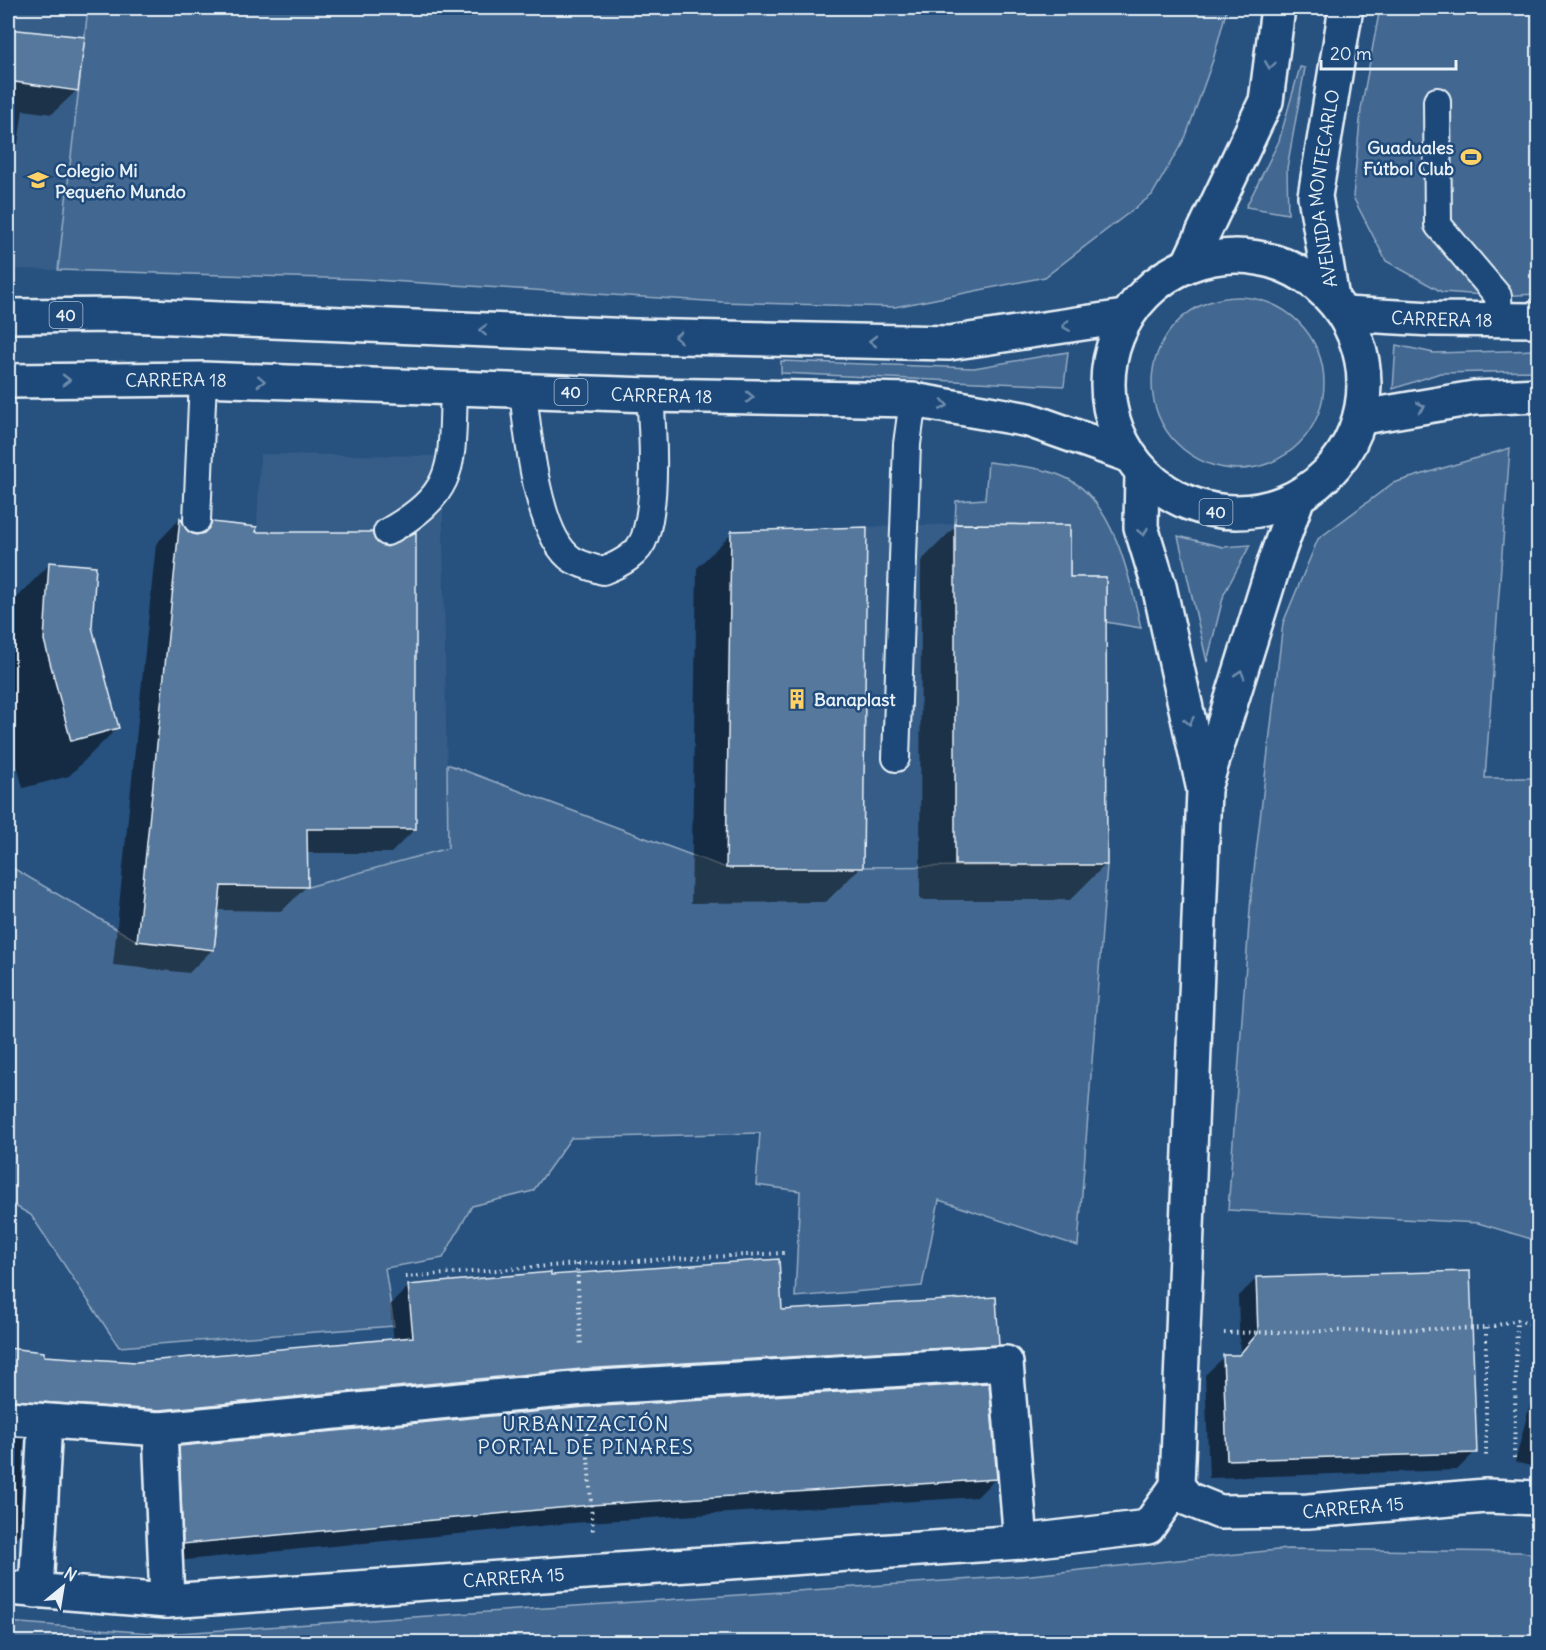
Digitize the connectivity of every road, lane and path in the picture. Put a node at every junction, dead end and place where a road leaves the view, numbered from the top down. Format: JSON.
{"nodes":[{"id":1,"x":1278,"y":8,"type":"edge"},
{"id":2,"x":1346,"y":8,"type":"edge"},
{"id":3,"x":1539,"y":8,"type":"edge"},
{"id":4,"x":1462,"y":11,"type":"dead end"},
{"id":5,"x":1437,"y":101,"type":"dead end"},
{"id":6,"x":1189,"y":263,"type":"junction"},
{"id":7,"x":1338,"y":306,"type":"junction"},
{"id":8,"x":8,"y":316,"type":"edge"},
{"id":9,"x":1124,"y":317,"type":"junction"},
{"id":10,"x":1499,"y":320,"type":"junction"},
{"id":11,"x":1539,"y":320,"type":"edge"},
{"id":12,"x":203,"y":379,"type":"junction"},
{"id":13,"x":8,"y":381,"type":"edge"},
{"id":14,"x":454,"y":389,"type":"junction"},
{"id":15,"x":523,"y":390,"type":"junction"},
{"id":16,"x":650,"y":395,"type":"junction"},
{"id":17,"x":1539,"y":395,"type":"edge"},
{"id":18,"x":913,"y":400,"type":"junction"},
{"id":19,"x":1363,"y":417,"type":"junction"},
{"id":20,"x":1135,"y":464,"type":"junction"},
{"id":21,"x":1298,"y":497,"type":"junction"},
{"id":22,"x":197,"y":520,"type":"dead end"},
{"id":23,"x":387,"y":532,"type":"dead end"},
{"id":24,"x":896,"y":758,"type":"dead end"},
{"id":25,"x":1204,"y":790,"type":"junction"},
{"id":26,"x":784,"y":1253,"type":"dead end"},
{"id":27,"x":405,"y":1277,"type":"dead end"},
{"id":28,"x":1517,"y":1320,"type":"junction"},
{"id":29,"x":1539,"y":1326,"type":"edge"},
{"id":30,"x":1486,"y":1328,"type":"junction"},
{"id":31,"x":1181,"y":1334,"type":"junction"},
{"id":32,"x":8,"y":1418,"type":"edge"},
{"id":33,"x":45,"y":1422,"type":"junction"},
{"id":34,"x":160,"y":1429,"type":"junction"},
{"id":35,"x":1177,"y":1486,"type":"junction"},
{"id":36,"x":1513,"y":1497,"type":"edge"},
{"id":37,"x":1021,"y":1542,"type":"junction"},
{"id":38,"x":22,"y":1589,"type":"edge"},
{"id":39,"x":167,"y":1601,"type":"junction"}],
"edges":[{"from":1,"to":6,"type":"street","one_way":true},
{"from":2,"to":7,"type":"street","name":"AVENIDA MONTECARLO"},
{"from":3,"to":4,"type":"path"},
{"from":5,"to":10,"type":"lane"},
{"from":6,"to":7,"type":"street","number":"40"},
{"from":6,"to":9,"type":"street","number":"40"},
{"from":7,"to":10,"type":"street","name":"CARRERA 18"},
{"from":7,"to":19,"type":"street","number":"40"},
{"from":9,"to":8,"type":"street","number":"40","one_way":true},
{"from":9,"to":20,"type":"street","number":"40"},
{"from":10,"to":11,"type":"street","name":"CARRERA 18"},
{"from":13,"to":12,"type":"street","name":"CARRERA 18","number":"40","one_way":true},
{"from":12,"to":14,"type":"street","name":"CARRERA 18","number":"40","one_way":true},
{"from":12,"to":22,"type":"lane"},
{"from":14,"to":15,"type":"street","name":"CARRERA 18","number":"40"},
{"from":14,"to":23,"type":"lane"},
{"from":15,"to":16,"type":"street","name":"CARRERA 18","number":"40"},
{"from":15,"to":16,"type":"lane"},
{"from":16,"to":18,"type":"street","name":"CARRERA 18","number":"40","one_way":true},
{"from":19,"to":17,"type":"street","one_way":true},
{"from":18,"to":20,"type":"street","name":"CARRERA 18","number":"40","one_way":true},
{"from":18,"to":24,"type":"lane"},
{"from":19,"to":21,"type":"street","number":"40"},
{"from":20,"to":21,"type":"street","number":"40"},
{"from":20,"to":25,"type":"street","one_way":true},
{"from":25,"to":21,"type":"street","one_way":true},
{"from":25,"to":31,"type":"street"},
{"from":26,"to":27,"type":"path"},
{"from":28,"to":29,"type":"path"},
{"from":28,"to":30,"type":"path"},
{"from":28,"to":36,"type":"path"},
{"from":30,"to":31,"type":"path"},
{"from":30,"to":36,"type":"path"},
{"from":31,"to":35,"type":"street"},
{"from":32,"to":33,"type":"street"},
{"from":33,"to":34,"type":"street"},
{"from":33,"to":38,"type":"street"},
{"from":34,"to":37,"type":"street"},
{"from":34,"to":39,"type":"street"},
{"from":35,"to":36,"type":"street","name":"CARRERA 15"},
{"from":35,"to":37,"type":"street","name":"CARRERA 15"},
{"from":37,"to":39,"type":"street","name":"CARRERA 15"},
{"from":38,"to":39,"type":"street","name":"CARRERA 15"}]}
